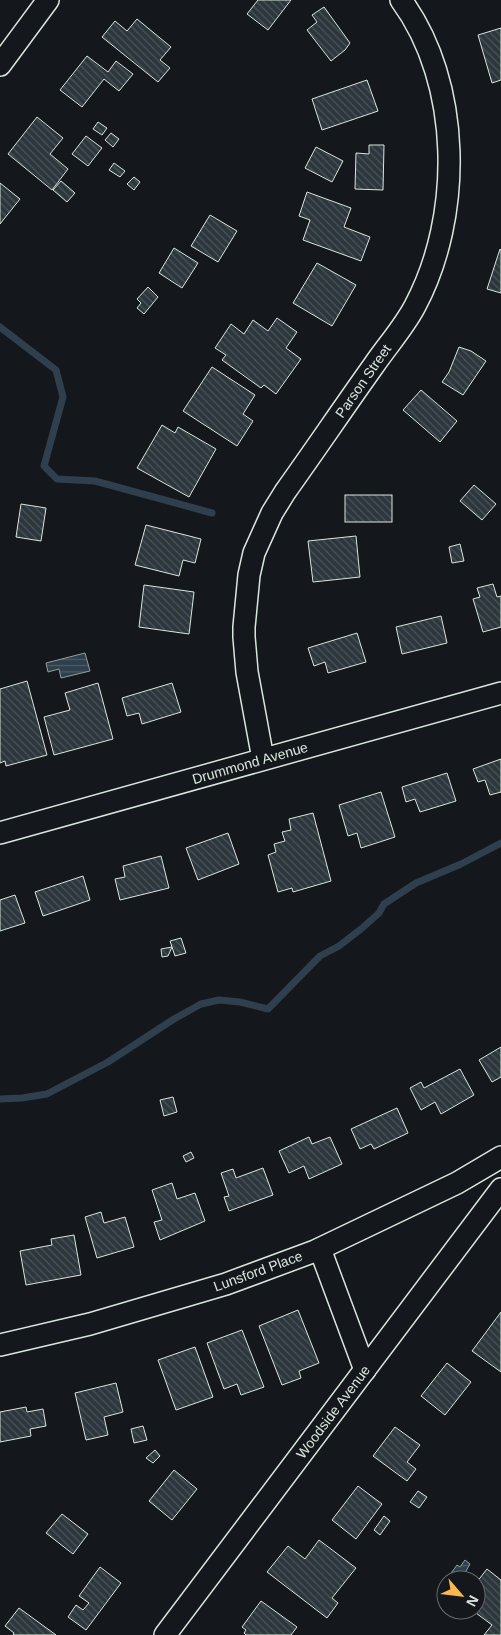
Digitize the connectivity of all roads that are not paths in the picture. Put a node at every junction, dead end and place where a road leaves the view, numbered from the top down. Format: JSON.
{"nodes":[{"id":1,"x":48,"y":0,"type":"edge"},
{"id":2,"x":401,"y":0,"type":"edge"},
{"id":3,"x":0,"y":65,"type":"edge"},
{"id":4,"x":501,"y":692,"type":"edge"},
{"id":5,"x":263,"y":759,"type":"junction"},
{"id":6,"x":0,"y":834,"type":"edge"},
{"id":7,"x":501,"y":1158,"type":"edge"},
{"id":8,"x":501,"y":1189,"type":"edge"},
{"id":9,"x":320,"y":1249,"type":"junction"},
{"id":10,"x":0,"y":1345,"type":"edge"},
{"id":11,"x":365,"y":1370,"type":"junction"},
{"id":12,"x":165,"y":1635,"type":"edge"}],
"edges":[{"from":1,"to":3,"type":"street"},
{"from":2,"to":5,"type":"street","name":"Parson Street"},
{"from":4,"to":5,"type":"street","name":"Drummond Avenue"},
{"from":5,"to":6,"type":"street","name":"Drummond Avenue"},
{"from":7,"to":9,"type":"street","name":"Lunsford Place"},
{"from":8,"to":11,"type":"street","name":"Woodside Avenue"},
{"from":9,"to":10,"type":"street","name":"Lunsford Place"},
{"from":9,"to":11,"type":"street"},
{"from":11,"to":12,"type":"street","name":"Woodside Avenue"}]}
